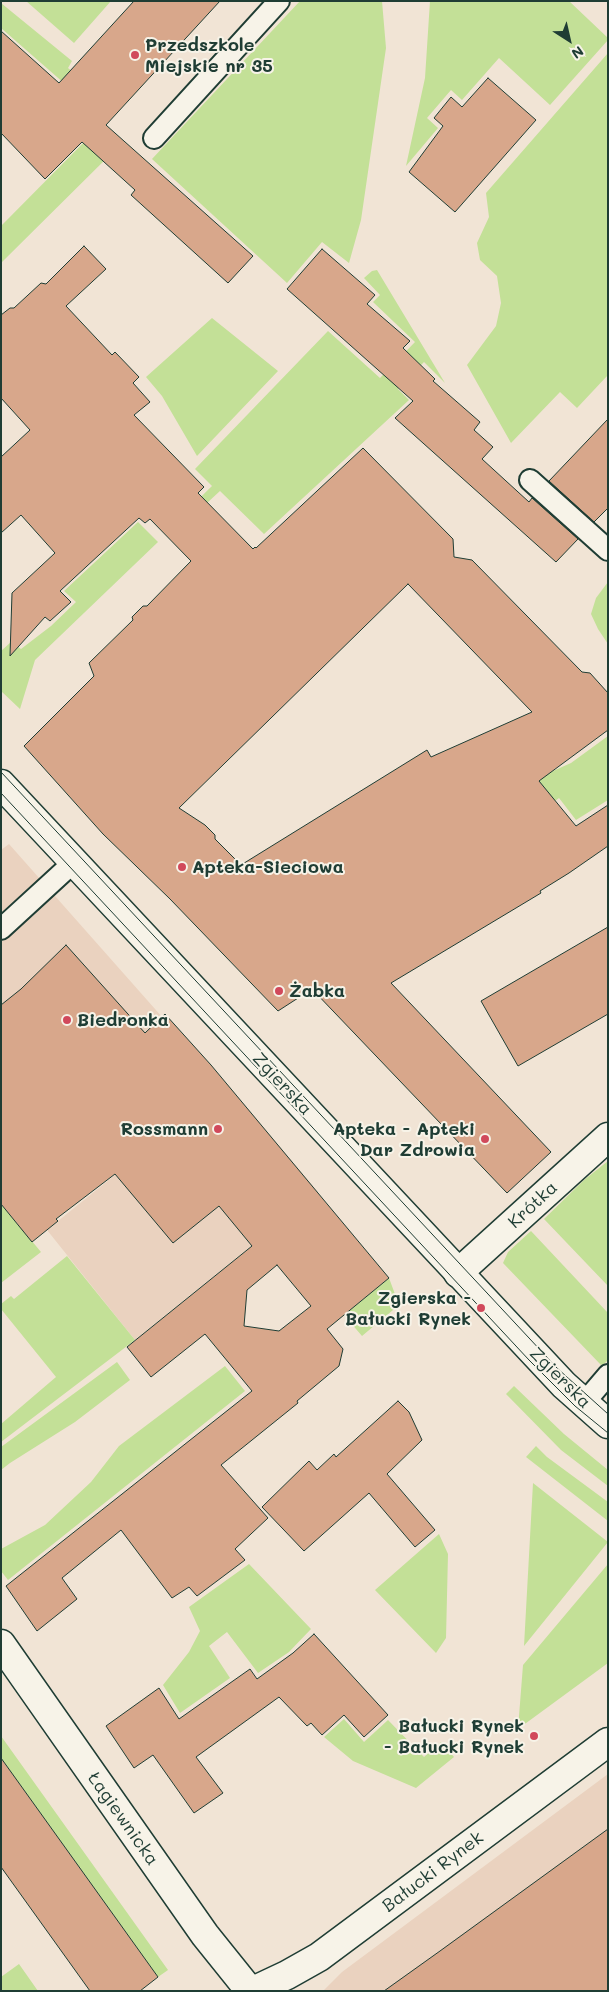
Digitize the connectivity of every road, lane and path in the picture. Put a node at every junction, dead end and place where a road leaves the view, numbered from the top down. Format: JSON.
{"nodes":[{"id":1,"x":280,"y":1,"type":"edge"},
{"id":2,"x":154,"y":138,"type":"dead end"},
{"id":3,"x":530,"y":480,"type":"dead end"},
{"id":4,"x":608,"y":550,"type":"edge"},
{"id":5,"x":1,"y":784,"type":"edge"},
{"id":6,"x":74,"y":862,"type":"junction"},
{"id":7,"x":1,"y":929,"type":"edge"},
{"id":8,"x":608,"y":1137,"type":"edge"},
{"id":9,"x":458,"y":1273,"type":"junction"},
{"id":10,"x":608,"y":1375,"type":"edge"},
{"id":11,"x":584,"y":1403,"type":"junction"},
{"id":12,"x":608,"y":1424,"type":"edge"},
{"id":13,"x":1,"y":1644,"type":"edge"},
{"id":14,"x":608,"y":1742,"type":"edge"},
{"id":15,"x":251,"y":1991,"type":"edge"}],
"edges":[{"from":1,"to":2,"type":"lane"},
{"from":3,"to":4,"type":"lane"},
{"from":5,"to":6,"type":"street","name":"Zgierska"},
{"from":6,"to":7,"type":"lane"},
{"from":6,"to":9,"type":"street","name":"Zgierska"},
{"from":8,"to":9,"type":"street","name":"Krótka"},
{"from":9,"to":11,"type":"street","name":"Zgierska"},
{"from":10,"to":11,"type":"lane"},
{"from":11,"to":12,"type":"street","name":"Zgierska"},
{"from":13,"to":15,"type":"street","name":"Łagiewnicka"},
{"from":14,"to":15,"type":"street","name":"Bałucki Rynek"}]}
